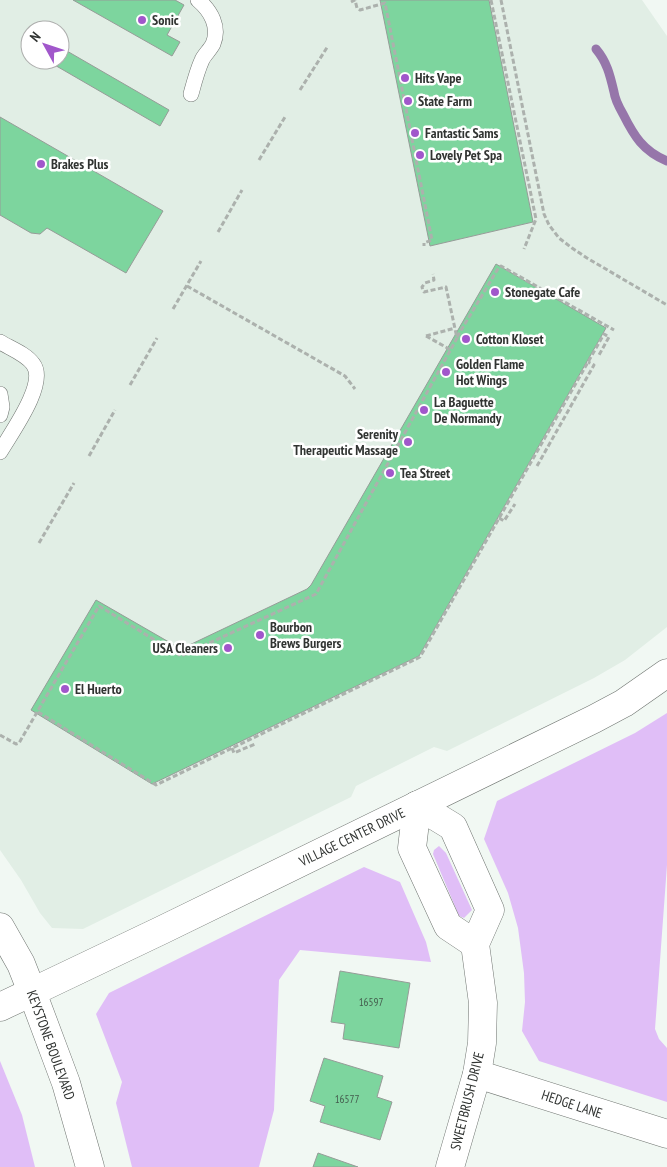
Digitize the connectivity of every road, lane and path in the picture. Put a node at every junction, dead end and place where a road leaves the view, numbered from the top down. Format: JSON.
{"nodes":[{"id":1,"x":198,"y":0,"type":"edge"},
{"id":2,"x":491,"y":0,"type":"edge"},
{"id":3,"x":501,"y":0,"type":"edge"},
{"id":4,"x":354,"y":1,"type":"edge"},
{"id":5,"x":328,"y":46,"type":"dead end"},
{"id":6,"x":300,"y":90,"type":"dead end"},
{"id":7,"x":191,"y":94,"type":"dead end"},
{"id":8,"x":285,"y":117,"type":"dead end"},
{"id":9,"x":259,"y":160,"type":"dead end"},
{"id":10,"x":242,"y":190,"type":"dead end"},
{"id":11,"x":218,"y":232,"type":"dead end"},
{"id":12,"x":424,"y":246,"type":"dead end"},
{"id":13,"x":524,"y":249,"type":"dead end"},
{"id":14,"x":201,"y":261,"type":"dead end"},
{"id":15,"x":433,"y":274,"type":"dead end"},
{"id":16,"x":187,"y":286,"type":"junction"},
{"id":17,"x":667,"y":305,"type":"edge"},
{"id":18,"x":173,"y":309,"type":"dead end"},
{"id":19,"x":455,"y":328,"type":"junction"},
{"id":20,"x":614,"y":330,"type":"dead end"},
{"id":21,"x":157,"y":338,"type":"dead end"},
{"id":22,"x":457,"y":338,"type":"junction"},
{"id":23,"x":0,"y":342,"type":"edge"},
{"id":24,"x":451,"y":350,"type":"junction"},
{"id":25,"x":599,"y":355,"type":"dead end"},
{"id":26,"x":588,"y":362,"type":"junction"},
{"id":27,"x":130,"y":385,"type":"dead end"},
{"id":28,"x":355,"y":389,"type":"dead end"},
{"id":29,"x":0,"y":394,"type":"edge"},
{"id":30,"x":115,"y":410,"type":"dead end"},
{"id":31,"x":0,"y":416,"type":"edge"},
{"id":32,"x":0,"y":452,"type":"edge"},
{"id":33,"x":89,"y":456,"type":"dead end"},
{"id":34,"x":536,"y":466,"type":"dead end"},
{"id":35,"x":74,"y":483,"type":"dead end"},
{"id":36,"x":515,"y":504,"type":"dead end"},
{"id":37,"x":499,"y":518,"type":"junction"},
{"id":38,"x":39,"y":543,"type":"dead end"},
{"id":39,"x":667,"y":673,"type":"edge"},
{"id":40,"x":38,"y":712,"type":"junction"},
{"id":41,"x":0,"y":735,"type":"edge"},
{"id":42,"x":254,"y":744,"type":"dead end"},
{"id":43,"x":232,"y":748,"type":"junction"},
{"id":44,"x":417,"y":805,"type":"junction"},
{"id":45,"x":0,"y":927,"type":"edge"},
{"id":46,"x":476,"y":944,"type":"junction"},
{"id":47,"x":32,"y":992,"type":"junction"},
{"id":48,"x":0,"y":1008,"type":"edge"},
{"id":49,"x":477,"y":1074,"type":"junction"},
{"id":50,"x":667,"y":1134,"type":"edge"},
{"id":51,"x":90,"y":1167,"type":"edge"},
{"id":52,"x":450,"y":1167,"type":"edge"}],
"edges":[{"from":1,"to":7,"type":"lane"},
{"from":2,"to":13,"type":"path"},
{"from":3,"to":17,"type":"path"},
{"from":4,"to":12,"type":"path"},
{"from":5,"to":6,"type":"path"},
{"from":8,"to":9,"type":"path"},
{"from":10,"to":11,"type":"path"},
{"from":14,"to":16,"type":"path"},
{"from":15,"to":19,"type":"path"},
{"from":16,"to":18,"type":"path"},
{"from":16,"to":28,"type":"path"},
{"from":19,"to":22,"type":"path"},
{"from":19,"to":24,"type":"path"},
{"from":20,"to":22,"type":"path"},
{"from":21,"to":27,"type":"path"},
{"from":22,"to":24,"type":"path"},
{"from":23,"to":32,"type":"lane"},
{"from":24,"to":40,"type":"path"},
{"from":25,"to":26,"type":"path"},
{"from":26,"to":34,"type":"path"},
{"from":26,"to":37,"type":"path"},
{"from":29,"to":31,"type":"lane"},
{"from":30,"to":33,"type":"path"},
{"from":35,"to":38,"type":"path"},
{"from":36,"to":37,"type":"path"},
{"from":37,"to":43,"type":"path"},
{"from":39,"to":44,"type":"street","name":"VILLAGE CENTER DRIVE"},
{"from":40,"to":41,"type":"path"},
{"from":40,"to":43,"type":"path"},
{"from":42,"to":43,"type":"path"},
{"from":44,"to":46,"type":"street"},
{"from":44,"to":46,"type":"street"},
{"from":44,"to":47,"type":"street","name":"VILLAGE CENTER DRIVE"},
{"from":45,"to":47,"type":"street","name":"KEYSTONE BOULEVARD"},
{"from":46,"to":49,"type":"street","name":"SWEETBRUSH DRIVE"},
{"from":47,"to":48,"type":"street","name":"VILLAGE CENTER DRIVE"},
{"from":47,"to":51,"type":"street","name":"KEYSTONE BOULEVARD"},
{"from":49,"to":50,"type":"street","name":"HEDGE LANE"},
{"from":49,"to":52,"type":"street","name":"SWEETBRUSH DRIVE"}]}
